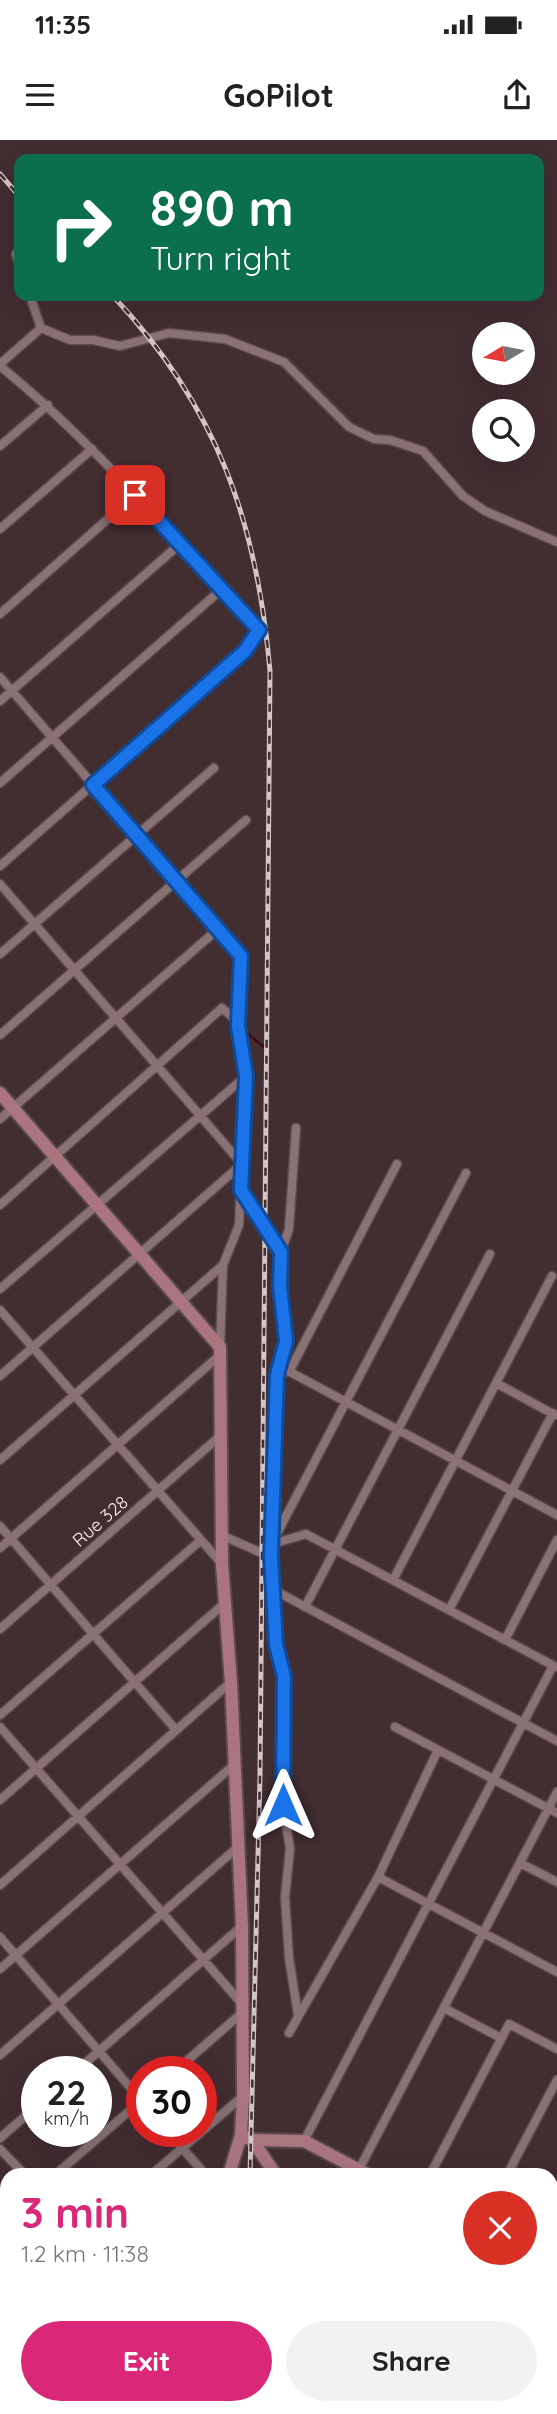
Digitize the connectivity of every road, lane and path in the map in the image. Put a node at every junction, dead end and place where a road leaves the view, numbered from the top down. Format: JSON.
{"nodes":[{"id":1,"x":32,"y":301,"type":"edge"},
{"id":2,"x":41,"y":328,"type":"junction"},
{"id":3,"x":0,"y":365,"type":"edge"},
{"id":4,"x":48,"y":405,"type":"junction"},
{"id":5,"x":0,"y":446,"type":"edge"},
{"id":6,"x":92,"y":449,"type":"junction"},
{"id":7,"x":135,"y":495,"type":"junction"},
{"id":8,"x":0,"y":529,"type":"edge"},
{"id":9,"x":557,"y":541,"type":"edge"},
{"id":10,"x":180,"y":544,"type":"junction"},
{"id":11,"x":222,"y":589,"type":"junction"},
{"id":12,"x":0,"y":614,"type":"edge"},
{"id":13,"x":0,"y":677,"type":"edge"},
{"id":14,"x":12,"y":691,"type":"junction"},
{"id":15,"x":0,"y":701,"type":"edge"},
{"id":16,"x":52,"y":737,"type":"junction"},
{"id":17,"x":214,"y":768,"type":"dead end"},
{"id":18,"x":0,"y":783,"type":"edge"},
{"id":19,"x":93,"y":785,"type":"junction"},
{"id":20,"x":246,"y":820,"type":"dead end"},
{"id":21,"x":136,"y":835,"type":"junction"},
{"id":22,"x":0,"y":866,"type":"edge"},
{"id":23,"x":176,"y":881,"type":"junction"},
{"id":24,"x":0,"y":884,"type":"edge"},
{"id":25,"x":34,"y":924,"type":"junction"},
{"id":26,"x":218,"y":929,"type":"junction"},
{"id":27,"x":0,"y":954,"type":"edge"},
{"id":28,"x":74,"y":970,"type":"junction"},
{"id":29,"x":116,"y":1018,"type":"junction"},
{"id":30,"x":238,"y":1022,"type":"junction"},
{"id":31,"x":0,"y":1035,"type":"edge"},
{"id":32,"x":158,"y":1067,"type":"junction"},
{"id":33,"x":246,"y":1076,"type":"junction"},
{"id":34,"x":0,"y":1093,"type":"edge"},
{"id":35,"x":13,"y":1108,"type":"junction"},
{"id":36,"x":199,"y":1115,"type":"junction"},
{"id":37,"x":0,"y":1119,"type":"edge"},
{"id":38,"x":296,"y":1128,"type":"dead end"},
{"id":39,"x":55,"y":1157,"type":"junction"},
{"id":40,"x":242,"y":1164,"type":"junction"},
{"id":41,"x":397,"y":1164,"type":"dead end"},
{"id":42,"x":466,"y":1174,"type":"dead end"},
{"id":43,"x":241,"y":1190,"type":"junction"},
{"id":44,"x":0,"y":1205,"type":"edge"},
{"id":45,"x":97,"y":1205,"type":"junction"},
{"id":46,"x":281,"y":1252,"type":"junction"},
{"id":47,"x":139,"y":1254,"type":"junction"},
{"id":48,"x":490,"y":1254,"type":"dead end"},
{"id":49,"x":223,"y":1265,"type":"junction"},
{"id":50,"x":552,"y":1276,"type":"dead end"},
{"id":51,"x":0,"y":1289,"type":"edge"},
{"id":52,"x":181,"y":1302,"type":"junction"},
{"id":53,"x":0,"y":1310,"type":"edge"},
{"id":54,"x":32,"y":1347,"type":"junction"},
{"id":55,"x":220,"y":1351,"type":"junction"},
{"id":56,"x":279,"y":1366,"type":"junction"},
{"id":57,"x":289,"y":1372,"type":"junction"},
{"id":58,"x":0,"y":1376,"type":"edge"},
{"id":59,"x":496,"y":1383,"type":"junction"},
{"id":60,"x":74,"y":1395,"type":"junction"},
{"id":61,"x":346,"y":1402,"type":"junction"},
{"id":62,"x":555,"y":1415,"type":"edge"},
{"id":63,"x":398,"y":1430,"type":"junction"},
{"id":64,"x":220,"y":1436,"type":"junction"},
{"id":65,"x":118,"y":1445,"type":"junction"},
{"id":66,"x":0,"y":1460,"type":"edge"},
{"id":67,"x":456,"y":1461,"type":"junction"},
{"id":68,"x":158,"y":1491,"type":"junction"},
{"id":69,"x":512,"y":1491,"type":"junction"},
{"id":70,"x":557,"y":1514,"type":"edge"},
{"id":71,"x":0,"y":1526,"type":"edge"},
{"id":72,"x":221,"y":1535,"type":"junction"},
{"id":73,"x":10,"y":1538,"type":"junction"},
{"id":74,"x":201,"y":1540,"type":"junction"},
{"id":75,"x":557,"y":1540,"type":"edge"},
{"id":76,"x":272,"y":1544,"type":"junction"},
{"id":77,"x":0,"y":1548,"type":"edge"},
{"id":78,"x":335,"y":1550,"type":"junction"},
{"id":79,"x":271,"y":1557,"type":"junction"},
{"id":80,"x":222,"y":1564,"type":"junction"},
{"id":81,"x":393,"y":1580,"type":"junction"},
{"id":82,"x":51,"y":1585,"type":"junction"},
{"id":83,"x":272,"y":1590,"type":"junction"},
{"id":84,"x":226,"y":1602,"type":"junction"},
{"id":85,"x":305,"y":1607,"type":"junction"},
{"id":86,"x":449,"y":1611,"type":"junction"},
{"id":87,"x":0,"y":1629,"type":"edge"},
{"id":88,"x":93,"y":1634,"type":"junction"},
{"id":89,"x":505,"y":1640,"type":"junction"},
{"id":90,"x":555,"y":1667,"type":"edge"},
{"id":91,"x":135,"y":1682,"type":"junction"},
{"id":92,"x":231,"y":1682,"type":"junction"},
{"id":93,"x":0,"y":1715,"type":"edge"},
{"id":94,"x":523,"y":1723,"type":"junction"},
{"id":95,"x":0,"y":1727,"type":"edge"},
{"id":96,"x":395,"y":1727,"type":"dead end"},
{"id":97,"x":176,"y":1730,"type":"junction"},
{"id":98,"x":557,"y":1741,"type":"edge"},
{"id":99,"x":438,"y":1750,"type":"junction"},
{"id":100,"x":235,"y":1764,"type":"junction"},
{"id":101,"x":36,"y":1768,"type":"junction"},
{"id":102,"x":494,"y":1779,"type":"junction"},
{"id":103,"x":557,"y":1792,"type":"edge"},
{"id":104,"x":0,"y":1800,"type":"edge"},
{"id":105,"x":553,"y":1811,"type":"edge"},
{"id":106,"x":78,"y":1816,"type":"junction"},
{"id":107,"x":239,"y":1846,"type":"junction"},
{"id":108,"x":119,"y":1863,"type":"junction"},
{"id":109,"x":520,"y":1863,"type":"junction"},
{"id":110,"x":378,"y":1877,"type":"junction"},
{"id":111,"x":557,"y":1882,"type":"edge"},
{"id":112,"x":0,"y":1885,"type":"edge"},
{"id":113,"x":428,"y":1904,"type":"junction"},
{"id":114,"x":162,"y":1912,"type":"junction"},
{"id":115,"x":242,"y":1926,"type":"junction"},
{"id":116,"x":483,"y":1933,"type":"junction"},
{"id":117,"x":0,"y":1937,"type":"edge"},
{"id":118,"x":16,"y":1955,"type":"junction"},
{"id":119,"x":204,"y":1960,"type":"junction"},
{"id":120,"x":0,"y":1969,"type":"edge"},
{"id":121,"x":557,"y":1972,"type":"edge"},
{"id":122,"x":58,"y":2004,"type":"junction"},
{"id":123,"x":243,"y":2008,"type":"junction"},
{"id":124,"x":444,"y":2008,"type":"junction"},
{"id":125,"x":298,"y":2015,"type":"junction"},
{"id":126,"x":289,"y":2033,"type":"dead end"},
{"id":127,"x":501,"y":2038,"type":"junction"},
{"id":128,"x":557,"y":2049,"type":"edge"},
{"id":129,"x":99,"y":2052,"type":"junction"},
{"id":130,"x":0,"y":2055,"type":"edge"},
{"id":131,"x":94,"y":2056,"type":"edge"},
{"id":132,"x":191,"y":2056,"type":"edge"},
{"id":133,"x":557,"y":2080,"type":"edge"},
{"id":134,"x":126,"y":2083,"type":"edge"},
{"id":135,"x":243,"y":2096,"type":"junction"},
{"id":136,"x":126,"y":2115,"type":"edge"},
{"id":137,"x":21,"y":2120,"type":"edge"},
{"id":138,"x":0,"y":2138,"type":"edge"},
{"id":139,"x":247,"y":2138,"type":"junction"},
{"id":140,"x":304,"y":2141,"type":"junction"},
{"id":141,"x":182,"y":2148,"type":"junction"},
{"id":142,"x":0,"y":2149,"type":"edge"},
{"id":143,"x":18,"y":2168,"type":"edge"},
{"id":144,"x":63,"y":2168,"type":"edge"},
{"id":145,"x":159,"y":2168,"type":"edge"},
{"id":146,"x":200,"y":2168,"type":"edge"},
{"id":147,"x":232,"y":2168,"type":"edge"},
{"id":148,"x":271,"y":2168,"type":"edge"},
{"id":149,"x":351,"y":2168,"type":"edge"},
{"id":150,"x":364,"y":2168,"type":"edge"},
{"id":151,"x":433,"y":2168,"type":"edge"},
{"id":152,"x":511,"y":2168,"type":"edge"}],
"edges":[{"from":1,"to":2,"type":"street"},
{"from":2,"to":3,"type":"street"},
{"from":2,"to":9,"type":"street"},
{"from":3,"to":4,"type":"street"},
{"from":4,"to":5,"type":"street"},
{"from":4,"to":6,"type":"street"},
{"from":6,"to":7,"type":"street"},
{"from":6,"to":8,"type":"street"},
{"from":7,"to":10,"type":"street"},
{"from":7,"to":12,"type":"street"},
{"from":10,"to":11,"type":"street"},
{"from":10,"to":14,"type":"street"},
{"from":11,"to":16,"type":"street"},
{"from":11,"to":19,"type":"street"},
{"from":13,"to":14,"type":"street"},
{"from":14,"to":15,"type":"street"},
{"from":14,"to":16,"type":"street"},
{"from":16,"to":18,"type":"street"},
{"from":16,"to":19,"type":"street"},
{"from":17,"to":21,"type":"street"},
{"from":19,"to":21,"type":"street"},
{"from":19,"to":22,"type":"street"},
{"from":20,"to":23,"type":"street"},
{"from":21,"to":23,"type":"street"},
{"from":21,"to":25,"type":"street"},
{"from":23,"to":26,"type":"street"},
{"from":23,"to":28,"type":"street"},
{"from":24,"to":25,"type":"street"},
{"from":25,"to":27,"type":"street"},
{"from":25,"to":28,"type":"street"},
{"from":26,"to":29,"type":"street"},
{"from":26,"to":30,"type":"street"},
{"from":28,"to":29,"type":"street"},
{"from":28,"to":31,"type":"street"},
{"from":29,"to":32,"type":"street"},
{"from":29,"to":35,"type":"street"},
{"from":30,"to":32,"type":"street"},
{"from":30,"to":33,"type":"street"},
{"from":32,"to":36,"type":"street"},
{"from":32,"to":39,"type":"street"},
{"from":33,"to":36,"type":"street"},
{"from":33,"to":40,"type":"street"},
{"from":34,"to":35,"type":"street"},
{"from":35,"to":37,"type":"street"},
{"from":35,"to":39,"type":"street"},
{"from":36,"to":40,"type":"street"},
{"from":36,"to":45,"type":"street"},
{"from":38,"to":46,"type":"street"},
{"from":39,"to":44,"type":"street"},
{"from":39,"to":45,"type":"street"},
{"from":40,"to":43,"type":"street"},
{"from":40,"to":47,"type":"street"},
{"from":41,"to":57,"type":"street"},
{"from":42,"to":61,"type":"street"},
{"from":43,"to":46,"type":"street"},
{"from":43,"to":49,"type":"street"},
{"from":45,"to":47,"type":"street"},
{"from":45,"to":51,"type":"street"},
{"from":46,"to":56,"type":"street"},
{"from":47,"to":52,"type":"street"},
{"from":47,"to":54,"type":"street"},
{"from":48,"to":63,"type":"street"},
{"from":49,"to":52,"type":"street"},
{"from":49,"to":55,"type":"street"},
{"from":50,"to":59,"type":"street"},
{"from":52,"to":55,"type":"street"},
{"from":52,"to":60,"type":"street"},
{"from":53,"to":54,"type":"street"},
{"from":54,"to":58,"type":"street"},
{"from":54,"to":60,"type":"street"},
{"from":55,"to":64,"type":"street"},
{"from":55,"to":65,"type":"street"},
{"from":56,"to":57,"type":"street"},
{"from":56,"to":76,"type":"street"},
{"from":57,"to":61,"type":"street"},
{"from":59,"to":62,"type":"street"},
{"from":59,"to":67,"type":"street"},
{"from":60,"to":65,"type":"street"},
{"from":60,"to":66,"type":"street"},
{"from":61,"to":63,"type":"street"},
{"from":61,"to":76,"type":"street"},
{"from":62,"to":69,"type":"street"},
{"from":63,"to":67,"type":"street"},
{"from":63,"to":78,"type":"street"},
{"from":64,"to":68,"type":"street","name":"Rue 328"},
{"from":64,"to":72,"type":"street"},
{"from":65,"to":68,"type":"street"},
{"from":65,"to":73,"type":"street"},
{"from":67,"to":69,"type":"street"},
{"from":67,"to":81,"type":"street"},
{"from":68,"to":74,"type":"street"},
{"from":68,"to":82,"type":"street","name":"Rue 328"},
{"from":69,"to":70,"type":"street"},
{"from":69,"to":86,"type":"street"},
{"from":71,"to":73,"type":"street"},
{"from":72,"to":79,"type":"street"},
{"from":72,"to":80,"type":"street"},
{"from":73,"to":77,"type":"street"},
{"from":73,"to":82,"type":"street"},
{"from":74,"to":80,"type":"street"},
{"from":74,"to":88,"type":"street"},
{"from":75,"to":89,"type":"street"},
{"from":76,"to":78,"type":"street"},
{"from":76,"to":79,"type":"street"},
{"from":78,"to":81,"type":"street"},
{"from":78,"to":85,"type":"street"},
{"from":79,"to":83,"type":"street"},
{"from":80,"to":84,"type":"street"},
{"from":81,"to":86,"type":"street"},
{"from":82,"to":87,"type":"street","name":"Rue 328"},
{"from":82,"to":88,"type":"street"},
{"from":83,"to":85,"type":"street"},
{"from":83,"to":125,"type":"street"},
{"from":84,"to":91,"type":"street"},
{"from":84,"to":92,"type":"street"},
{"from":85,"to":94,"type":"street"},
{"from":86,"to":89,"type":"street"},
{"from":88,"to":91,"type":"street"},
{"from":88,"to":93,"type":"street"},
{"from":89,"to":90,"type":"street"},
{"from":90,"to":94,"type":"street"},
{"from":91,"to":97,"type":"street"},
{"from":91,"to":101,"type":"street"},
{"from":92,"to":97,"type":"street"},
{"from":92,"to":100,"type":"street"},
{"from":94,"to":98,"type":"street"},
{"from":94,"to":102,"type":"street"},
{"from":95,"to":101,"type":"street"},
{"from":96,"to":99,"type":"street"},
{"from":97,"to":106,"type":"street"},
{"from":99,"to":102,"type":"street"},
{"from":99,"to":110,"type":"street"},
{"from":100,"to":107,"type":"street"},
{"from":100,"to":108,"type":"street"},
{"from":101,"to":104,"type":"street"},
{"from":101,"to":106,"type":"street"},
{"from":102,"to":105,"type":"street"},
{"from":102,"to":113,"type":"street"},
{"from":103,"to":105,"type":"street"},
{"from":105,"to":109,"type":"street"},
{"from":106,"to":108,"type":"street"},
{"from":106,"to":112,"type":"street"},
{"from":107,"to":114,"type":"street"},
{"from":107,"to":115,"type":"street"},
{"from":108,"to":114,"type":"street"},
{"from":108,"to":118,"type":"street"},
{"from":109,"to":111,"type":"street"},
{"from":109,"to":116,"type":"street"},
{"from":110,"to":113,"type":"street"},
{"from":110,"to":125,"type":"street"},
{"from":113,"to":116,"type":"street"},
{"from":113,"to":140,"type":"street"},
{"from":114,"to":119,"type":"street"},
{"from":114,"to":122,"type":"street"},
{"from":115,"to":119,"type":"street"},
{"from":115,"to":123,"type":"street"},
{"from":116,"to":121,"type":"street"},
{"from":116,"to":124,"type":"street"},
{"from":117,"to":118,"type":"street"},
{"from":118,"to":120,"type":"street"},
{"from":118,"to":122,"type":"street"},
{"from":119,"to":123,"type":"street"},
{"from":119,"to":129,"type":"street"},
{"from":122,"to":129,"type":"street"},
{"from":122,"to":130,"type":"street"},
{"from":123,"to":132,"type":"street"},
{"from":123,"to":135,"type":"street"},
{"from":124,"to":127,"type":"street"},
{"from":124,"to":150,"type":"street"},
{"from":125,"to":126,"type":"street"},
{"from":127,"to":128,"type":"street"},
{"from":127,"to":151,"type":"street"},
{"from":129,"to":131,"type":"street"},
{"from":129,"to":134,"type":"street"},
{"from":133,"to":152,"type":"street"},
{"from":135,"to":139,"type":"street"},
{"from":135,"to":141,"type":"street"},
{"from":136,"to":144,"type":"street"},
{"from":137,"to":138,"type":"street"},
{"from":139,"to":140,"type":"street"},
{"from":139,"to":147,"type":"street"},
{"from":139,"to":148,"type":"street"},
{"from":140,"to":149,"type":"street"},
{"from":141,"to":145,"type":"street"},
{"from":141,"to":146,"type":"street"},
{"from":142,"to":143,"type":"street"}]}
